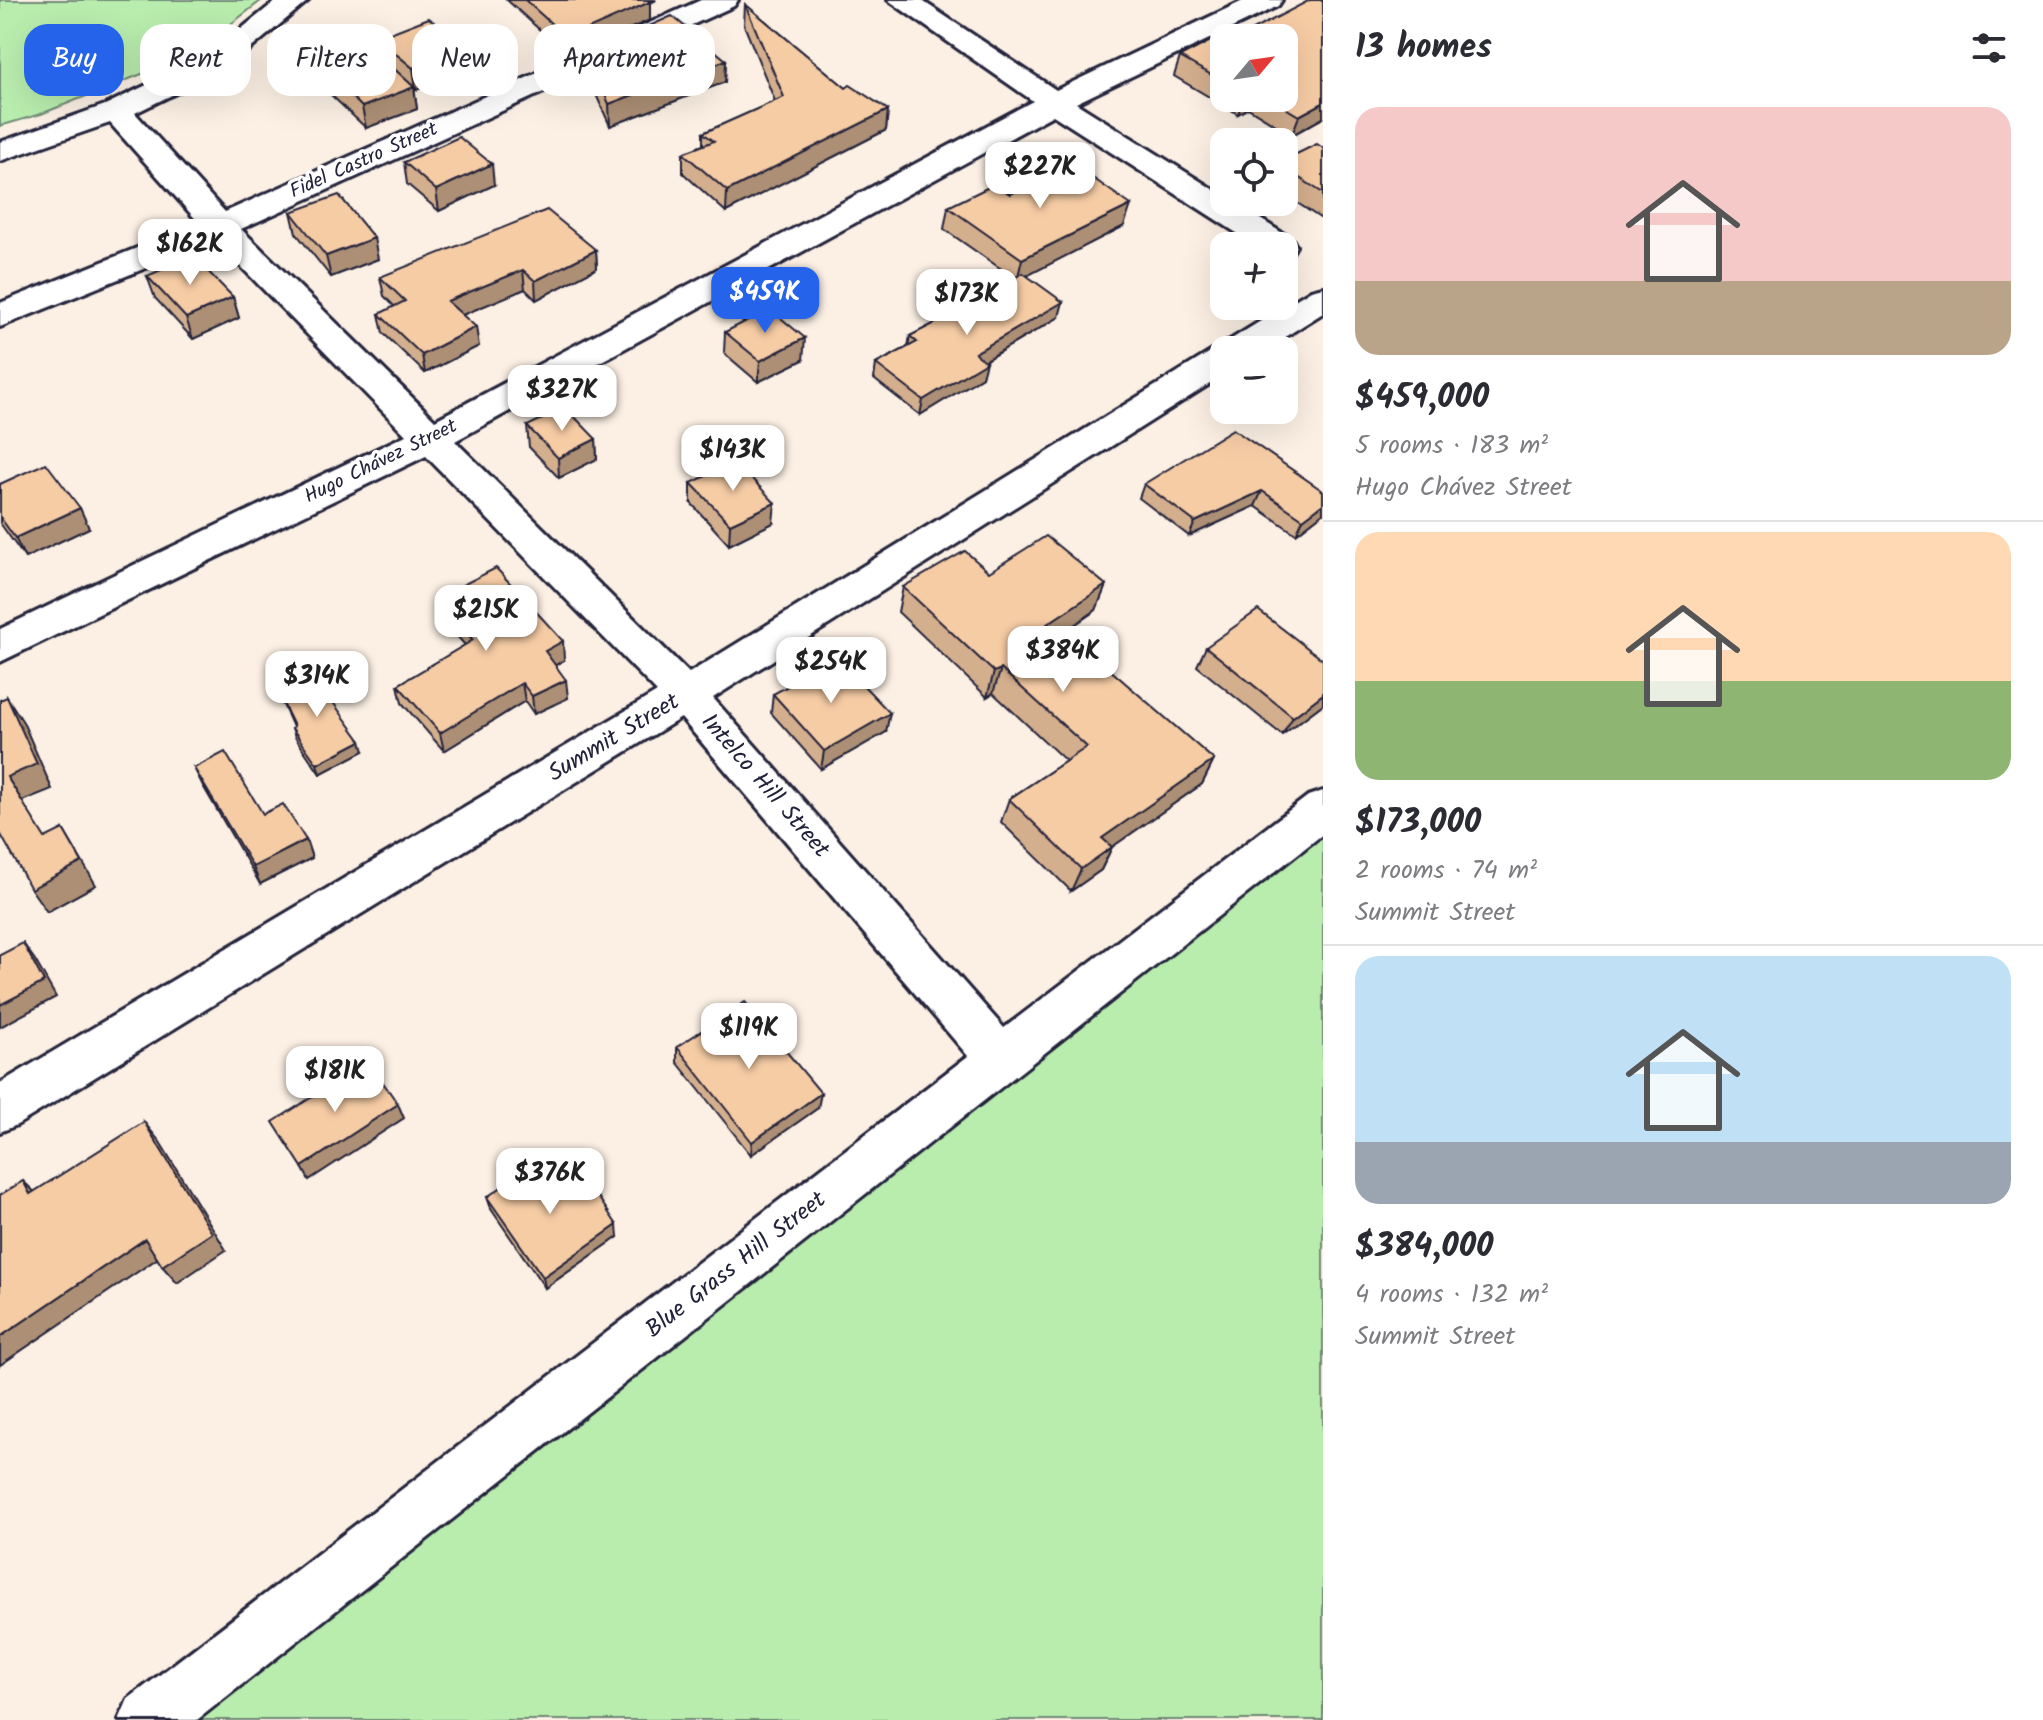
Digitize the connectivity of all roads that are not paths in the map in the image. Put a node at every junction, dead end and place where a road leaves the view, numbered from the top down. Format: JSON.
{"nodes":[{"id":1,"x":295,"y":0,"type":"edge"},
{"id":2,"x":724,"y":0,"type":"edge"},
{"id":3,"x":902,"y":0,"type":"edge"},
{"id":4,"x":1268,"y":0,"type":"edge"},
{"id":5,"x":1054,"y":102,"type":"junction"},
{"id":6,"x":116,"y":111,"type":"junction"},
{"id":7,"x":0,"y":152,"type":"edge"},
{"id":8,"x":220,"y":226,"type":"junction"},
{"id":9,"x":1258,"y":232,"type":"edge"},
{"id":10,"x":1298,"y":257,"type":"edge"},
{"id":11,"x":1323,"y":273,"type":"edge"},
{"id":12,"x":1323,"y":298,"type":"edge"},
{"id":13,"x":0,"y":316,"type":"edge"},
{"id":14,"x":1262,"y":336,"type":"edge"},
{"id":15,"x":1210,"y":368,"type":"edge"},
{"id":16,"x":431,"y":438,"type":"junction"},
{"id":17,"x":0,"y":647,"type":"edge"},
{"id":18,"x":686,"y":695,"type":"junction"},
{"id":19,"x":1323,"y":809,"type":"edge"},
{"id":20,"x":1001,"y":1059,"type":"junction"},
{"id":21,"x":0,"y":1109,"type":"edge"},
{"id":22,"x":149,"y":1720,"type":"edge"}],
"edges":[{"from":1,"to":6,"type":"street"},
{"from":2,"to":8,"type":"street","name":"Fidel Castro Street"},
{"from":3,"to":5,"type":"street"},
{"from":4,"to":5,"type":"street","name":"Hugo Chávez Street"},
{"from":5,"to":9,"type":"street"},
{"from":5,"to":16,"type":"street","name":"Hugo Chávez Street"},
{"from":6,"to":7,"type":"street"},
{"from":6,"to":8,"type":"street","name":"Intelco Hill Street"},
{"from":8,"to":13,"type":"street","name":"Fidel Castro Street"},
{"from":8,"to":16,"type":"street","name":"Intelco Hill Street"},
{"from":10,"to":11,"type":"street"},
{"from":12,"to":14,"type":"street"},
{"from":15,"to":18,"type":"street","name":"Summit Street"},
{"from":16,"to":17,"type":"street","name":"Hugo Chávez Street"},
{"from":16,"to":18,"type":"street","name":"Intelco Hill Street"},
{"from":18,"to":20,"type":"street","name":"Intelco Hill Street"},
{"from":18,"to":21,"type":"street","name":"Summit Street"},
{"from":19,"to":20,"type":"street","name":"Blue Grass Hill Street"},
{"from":20,"to":22,"type":"street","name":"Blue Grass Hill Street"}]}
